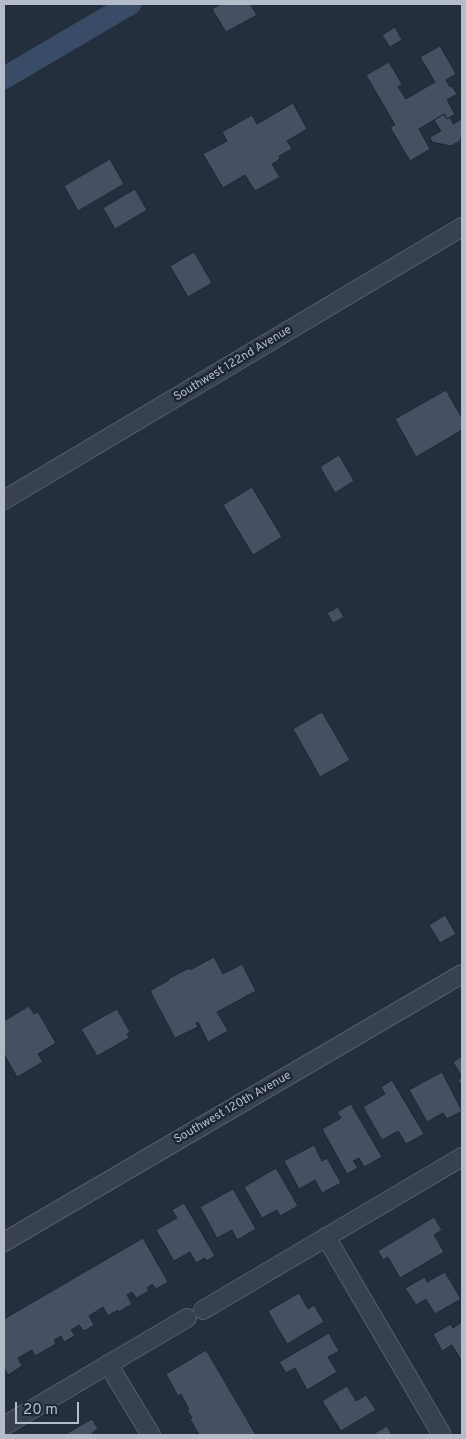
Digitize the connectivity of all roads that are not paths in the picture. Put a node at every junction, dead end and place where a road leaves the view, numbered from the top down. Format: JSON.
{"nodes":[{"id":1,"x":462,"y":227,"type":"edge"},
{"id":2,"x":4,"y":500,"type":"edge"},
{"id":3,"x":462,"y":974,"type":"edge"},
{"id":4,"x":462,"y":1157,"type":"edge"},
{"id":5,"x":326,"y":1237,"type":"junction"},
{"id":6,"x":4,"y":1242,"type":"edge"},
{"id":7,"x":203,"y":1310,"type":"dead end"},
{"id":8,"x":187,"y":1318,"type":"dead end"},
{"id":9,"x":108,"y":1364,"type":"junction"},
{"id":10,"x":4,"y":1426,"type":"edge"},
{"id":11,"x":150,"y":1435,"type":"edge"},
{"id":12,"x":442,"y":1435,"type":"edge"}],
"edges":[{"from":1,"to":2,"type":"street","name":"Southwest 122nd Avenue"},
{"from":3,"to":6,"type":"street","name":"Southwest 120th Avenue"},
{"from":4,"to":5,"type":"street"},
{"from":5,"to":7,"type":"street"},
{"from":5,"to":12,"type":"street"},
{"from":8,"to":9,"type":"street"},
{"from":9,"to":10,"type":"street"},
{"from":9,"to":11,"type":"street"}]}
